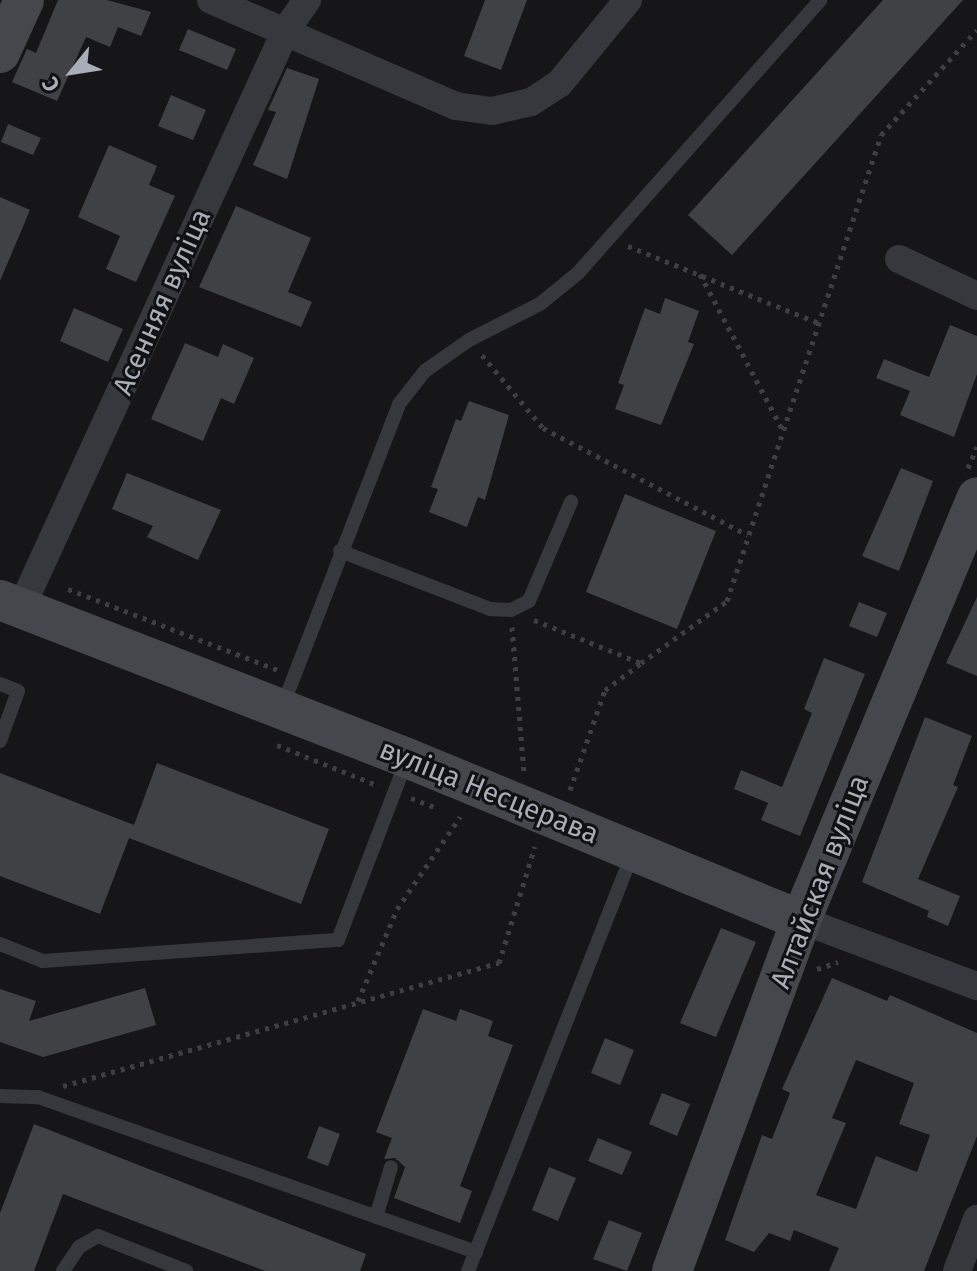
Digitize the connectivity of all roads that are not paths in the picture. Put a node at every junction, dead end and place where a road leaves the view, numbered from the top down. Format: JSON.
{"nodes":[{"id":1,"x":24,"y":0,"type":"edge"},
{"id":2,"x":211,"y":0,"type":"edge"},
{"id":3,"x":307,"y":0,"type":"edge"},
{"id":4,"x":628,"y":0,"type":"edge"},
{"id":5,"x":820,"y":0,"type":"edge"},
{"id":6,"x":286,"y":30,"type":"junction"},
{"id":7,"x":0,"y":53,"type":"edge"},
{"id":8,"x":899,"y":259,"type":"dead end"},
{"id":9,"x":977,"y":296,"type":"edge"},
{"id":10,"x":977,"y":497,"type":"edge"},
{"id":11,"x":571,"y":502,"type":"dead end"},
{"id":12,"x":340,"y":551,"type":"junction"},
{"id":13,"x":11,"y":604,"type":"edge"},
{"id":14,"x":0,"y":684,"type":"edge"},
{"id":15,"x":281,"y":710,"type":"junction"},
{"id":16,"x":0,"y":741,"type":"edge"},
{"id":17,"x":407,"y":758,"type":"junction"},
{"id":18,"x":634,"y":851,"type":"junction"},
{"id":19,"x":801,"y":920,"type":"junction"},
{"id":20,"x":0,"y":944,"type":"edge"},
{"id":21,"x":977,"y":986,"type":"edge"},
{"id":22,"x":0,"y":1096,"type":"edge"},
{"id":23,"x":391,"y":1167,"type":"dead end"},
{"id":24,"x":376,"y":1217,"type":"junction"},
{"id":25,"x":977,"y":1219,"type":"edge"},
{"id":26,"x":476,"y":1252,"type":"junction"},
{"id":27,"x":63,"y":1271,"type":"edge"},
{"id":28,"x":186,"y":1271,"type":"edge"},
{"id":29,"x":468,"y":1271,"type":"edge"},
{"id":30,"x":672,"y":1271,"type":"edge"},
{"id":31,"x":957,"y":1271,"type":"edge"}],
"edges":[{"from":1,"to":7,"type":"main road"},
{"from":2,"to":6,"type":"street"},
{"from":3,"to":6,"type":"street","name":"Асенняя вуліца"},
{"from":4,"to":6,"type":"street"},
{"from":5,"to":12,"type":"lane"},
{"from":6,"to":13,"type":"street","name":"Асенняя вуліца"},
{"from":8,"to":9,"type":"street"},
{"from":10,"to":19,"type":"main road","name":"Алтайская вуліца"},
{"from":11,"to":12,"type":"lane"},
{"from":12,"to":15,"type":"lane"},
{"from":13,"to":15,"type":"main road","name":"вуліца Несцерава"},
{"from":14,"to":16,"type":"lane"},
{"from":15,"to":17,"type":"main road","name":"вуліца Несцерава"},
{"from":17,"to":18,"type":"main road","name":"вуліца Несцерава"},
{"from":17,"to":20,"type":"lane"},
{"from":18,"to":19,"type":"main road","name":"вуліца Несцерава"},
{"from":18,"to":26,"type":"lane"},
{"from":19,"to":21,"type":"street","name":"вуліца Несцерава"},
{"from":19,"to":30,"type":"main road","name":"Алтайская вуліца"},
{"from":22,"to":24,"type":"lane"},
{"from":23,"to":24,"type":"lane"},
{"from":24,"to":26,"type":"lane"},
{"from":25,"to":31,"type":"street"},
{"from":26,"to":29,"type":"lane"},
{"from":27,"to":28,"type":"lane"}]}
